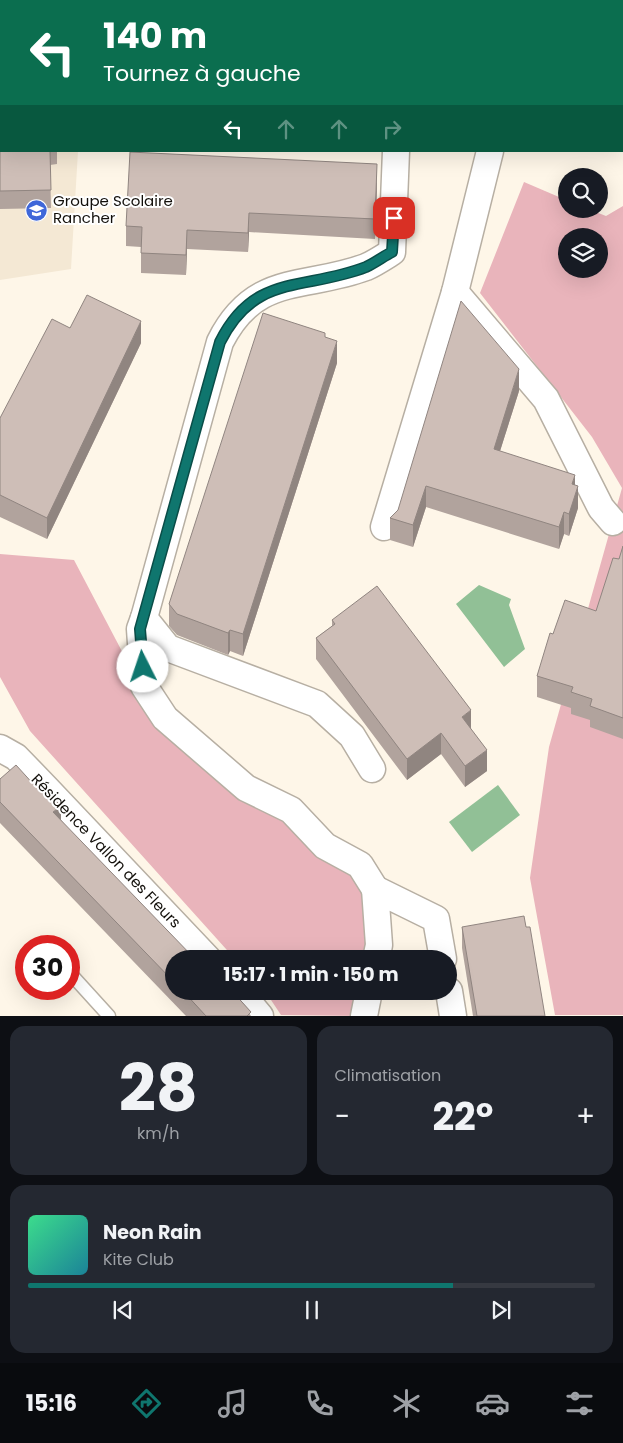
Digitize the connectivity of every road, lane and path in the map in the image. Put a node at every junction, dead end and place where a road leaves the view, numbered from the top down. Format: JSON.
{"nodes":[{"id":1,"x":396,"y":152,"type":"edge"},
{"id":2,"x":490,"y":152,"type":"edge"},
{"id":3,"x":455,"y":292,"type":"junction"},
{"id":4,"x":613,"y":522,"type":"dead end"},
{"id":5,"x":384,"y":527,"type":"dead end"},
{"id":6,"x":144,"y":618,"type":"junction"},
{"id":7,"x":0,"y":727,"type":"edge"},
{"id":8,"x":8,"y":753,"type":"edge"},
{"id":9,"x":372,"y":769,"type":"dead end"},
{"id":10,"x":375,"y":889,"type":"junction"},
{"id":11,"x":199,"y":950,"type":"edge"},
{"id":12,"x":377,"y":950,"type":"edge"},
{"id":13,"x":441,"y":950,"type":"edge"},
{"id":14,"x":80,"y":984,"type":"edge"},
{"id":15,"x":247,"y":1000,"type":"edge"},
{"id":16,"x":367,"y":1000,"type":"edge"},
{"id":17,"x":450,"y":1000,"type":"edge"},
{"id":18,"x":109,"y":1016,"type":"edge"},
{"id":19,"x":260,"y":1016,"type":"edge"},
{"id":20,"x":364,"y":1016,"type":"edge"},
{"id":21,"x":453,"y":1016,"type":"edge"}],
"edges":[{"from":1,"to":6,"type":"street"},
{"from":2,"to":3,"type":"street"},
{"from":3,"to":4,"type":"street"},
{"from":3,"to":5,"type":"street"},
{"from":6,"to":9,"type":"street"},
{"from":6,"to":10,"type":"street"},
{"from":7,"to":8,"type":"street","name":"Résidence Vallon des Fleurs"},
{"from":8,"to":11,"type":"street","name":"Résidence Vallon des Fleurs"},
{"from":10,"to":12,"type":"street"},
{"from":10,"to":13,"type":"street"},
{"from":14,"to":18,"type":"lane"},
{"from":15,"to":19,"type":"street"},
{"from":16,"to":20,"type":"street"},
{"from":17,"to":21,"type":"street"}]}
